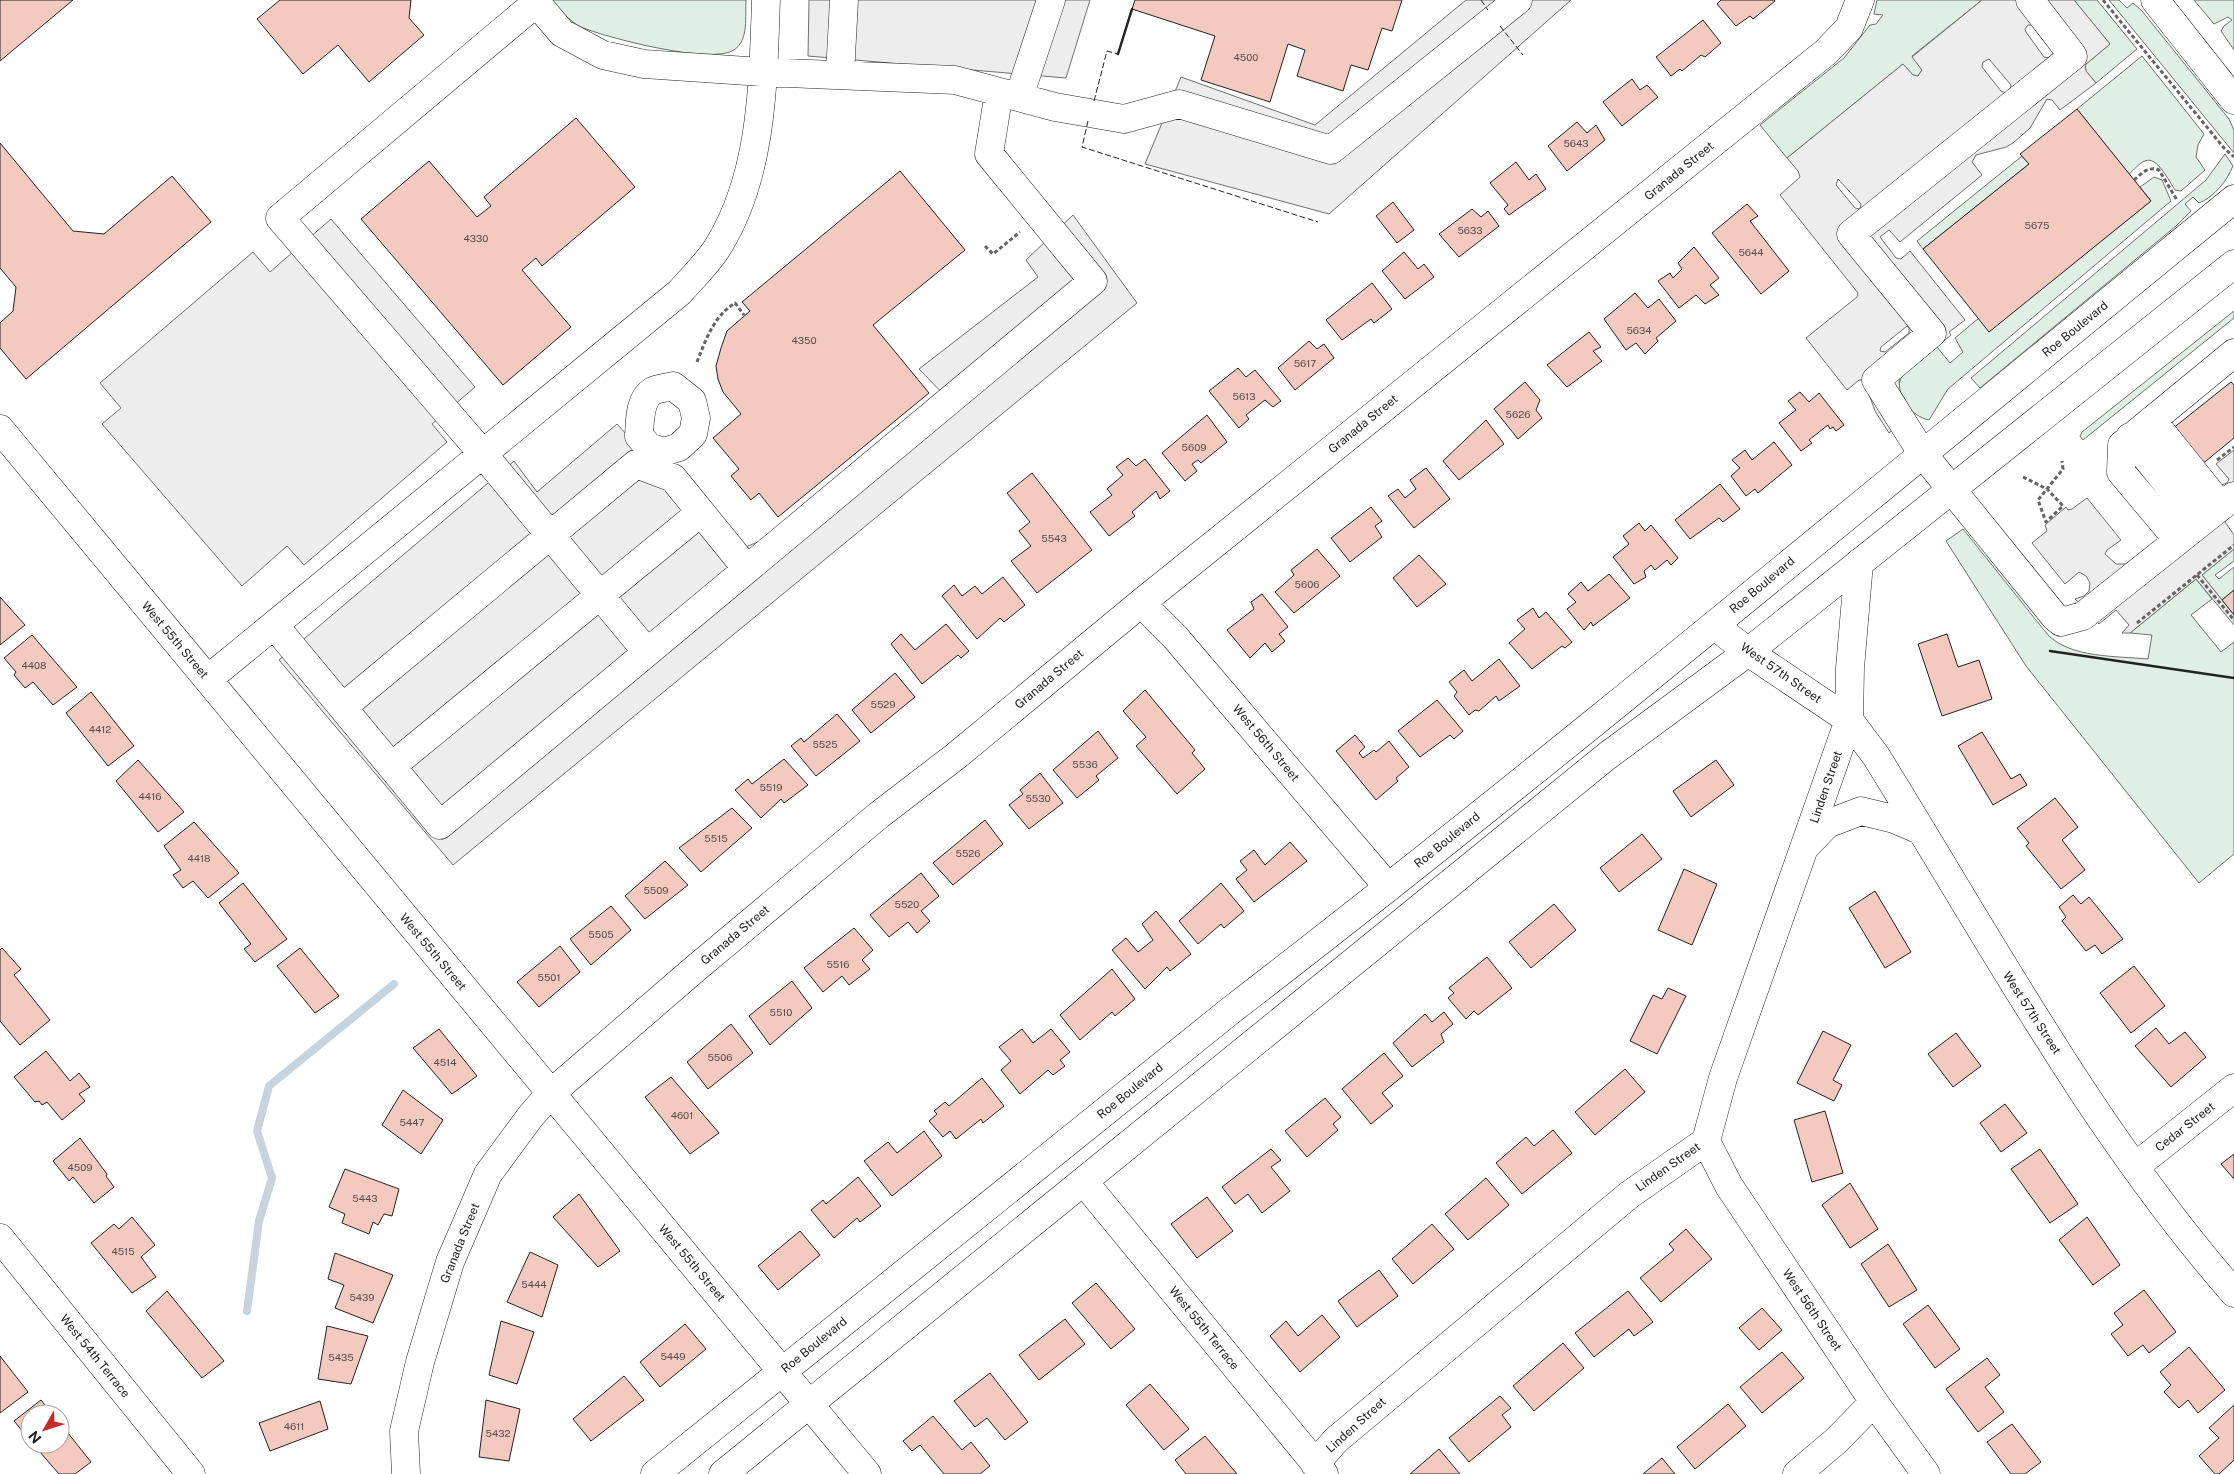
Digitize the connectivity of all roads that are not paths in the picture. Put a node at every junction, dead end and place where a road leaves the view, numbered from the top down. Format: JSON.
{"nodes":[{"id":1,"x":766,"y":0,"type":"edge"},
{"id":2,"x":844,"y":0,"type":"edge"},
{"id":3,"x":1051,"y":0,"type":"edge"},
{"id":4,"x":1518,"y":0,"type":"edge"},
{"id":5,"x":1860,"y":0,"type":"edge"},
{"id":6,"x":2030,"y":0,"type":"edge"},
{"id":7,"x":2155,"y":0,"type":"edge"},
{"id":8,"x":535,"y":1,"type":"edge"},
{"id":9,"x":762,"y":72,"type":"junction"},
{"id":10,"x":840,"y":75,"type":"junction"},
{"id":11,"x":1009,"y":94,"type":"junction"},
{"id":12,"x":2234,"y":100,"type":"edge"},
{"id":13,"x":2234,"y":200,"type":"edge"},
{"id":14,"x":2234,"y":264,"type":"edge"},
{"id":15,"x":2234,"y":353,"type":"edge"},
{"id":16,"x":2152,"y":420,"type":"junction"},
{"id":17,"x":0,"y":429,"type":"edge"},
{"id":18,"x":2130,"y":437,"type":"junction"},
{"id":19,"x":1922,"y":453,"type":"junction"},
{"id":20,"x":483,"y":454,"type":"junction"},
{"id":21,"x":1952,"y":489,"type":"junction"},
{"id":22,"x":2227,"y":501,"type":"edge"},
{"id":23,"x":700,"y":513,"type":"junction"},
{"id":24,"x":2199,"y":523,"type":"junction"},
{"id":25,"x":550,"y":535,"type":"junction"},
{"id":26,"x":2178,"y":540,"type":"junction"},
{"id":27,"x":1858,"y":564,"type":"junction"},
{"id":28,"x":747,"y":569,"type":"junction"},
{"id":29,"x":599,"y":594,"type":"junction"},
{"id":30,"x":1141,"y":603,"type":"junction"},
{"id":31,"x":274,"y":625,"type":"junction"},
{"id":32,"x":1714,"y":625,"type":"junction"},
{"id":33,"x":647,"y":652,"type":"junction"},
{"id":34,"x":1748,"y":652,"type":"junction"},
{"id":35,"x":208,"y":679,"type":"junction"},
{"id":36,"x":343,"y":708,"type":"junction"},
{"id":37,"x":1849,"y":720,"type":"junction"},
{"id":38,"x":392,"y":766,"type":"junction"},
{"id":39,"x":1922,"y":831,"type":"junction"},
{"id":40,"x":1805,"y":848,"type":"junction"},
{"id":41,"x":1388,"y":887,"type":"junction"},
{"id":42,"x":2234,"y":1088,"type":"edge"},
{"id":43,"x":550,"y":1094,"type":"junction"},
{"id":44,"x":1706,"y":1141,"type":"junction"},
{"id":45,"x":2136,"y":1166,"type":"junction"},
{"id":46,"x":1084,"y":1182,"type":"junction"},
{"id":47,"x":0,"y":1238,"type":"edge"},
{"id":48,"x":2234,"y":1293,"type":"edge"},
{"id":49,"x":782,"y":1370,"type":"junction"},
{"id":50,"x":1874,"y":1402,"type":"junction"},
{"id":51,"x":809,"y":1403,"type":"junction"},
{"id":52,"x":1320,"y":1469,"type":"edge"},
{"id":53,"x":402,"y":1473,"type":"edge"},
{"id":54,"x":192,"y":1474,"type":"edge"},
{"id":55,"x":655,"y":1474,"type":"edge"},
{"id":56,"x":723,"y":1474,"type":"edge"},
{"id":57,"x":867,"y":1474,"type":"edge"},
{"id":58,"x":1797,"y":1474,"type":"edge"},
{"id":59,"x":1926,"y":1474,"type":"edge"}],
"edges":[{"from":1,"to":9,"type":"main road"},
{"from":2,"to":10,"type":"main road"},
{"from":3,"to":11,"type":"main road"},
{"from":4,"to":11,"type":"main road"},
{"from":5,"to":30,"type":"main road","name":"Granada Street"},
{"from":6,"to":19,"type":"main road"},
{"from":7,"to":12,"type":"main road"},
{"from":8,"to":9,"type":"main road"},
{"from":8,"to":20,"type":"main road"},
{"from":9,"to":10,"type":"main road"},
{"from":9,"to":20,"type":"main road"},
{"from":10,"to":11,"type":"main road"},
{"from":11,"to":28,"type":"main road"},
{"from":13,"to":19,"type":"main road","name":"Roe Boulevard"},
{"from":14,"to":21,"type":"main road"},
{"from":15,"to":16,"type":"main road"},
{"from":16,"to":18,"type":"main road"},
{"from":16,"to":22,"type":"main road"},
{"from":17,"to":35,"type":"main road","name":"West 55th Street"},
{"from":18,"to":24,"type":"main road"},
{"from":18,"to":26,"type":"main road"},
{"from":19,"to":21,"type":"main road"},
{"from":19,"to":32,"type":"main road","name":"Roe Boulevard"},
{"from":20,"to":25,"type":"main road"},
{"from":20,"to":31,"type":"main road"},
{"from":21,"to":26,"type":"main road"},
{"from":21,"to":27,"type":"main road"},
{"from":22,"to":24,"type":"main road"},
{"from":23,"to":25,"type":"main road"},
{"from":23,"to":28,"type":"main road"},
{"from":23,"to":29,"type":"main road"},
{"from":24,"to":26,"type":"main road"},
{"from":25,"to":29,"type":"main road"},
{"from":25,"to":36,"type":"main road"},
{"from":27,"to":34,"type":"main road"},
{"from":27,"to":37,"type":"main road"},
{"from":28,"to":33,"type":"main road"},
{"from":29,"to":33,"type":"main road"},
{"from":29,"to":38,"type":"main road"},
{"from":30,"to":41,"type":"main road","name":"West 56th Street"},
{"from":30,"to":43,"type":"main road","name":"Granada Street"},
{"from":31,"to":35,"type":"main road"},
{"from":31,"to":36,"type":"main road"},
{"from":32,"to":34,"type":"main road","name":"West 57th Street"},
{"from":32,"to":41,"type":"main road","name":"Roe Boulevard"},
{"from":33,"to":38,"type":"main road"},
{"from":34,"to":37,"type":"main road","name":"West 57th Street"},
{"from":34,"to":46,"type":"main road"},
{"from":35,"to":43,"type":"main road","name":"West 55th Street"},
{"from":36,"to":38,"type":"main road"},
{"from":37,"to":39,"type":"main road","name":"West 57th Street"},
{"from":37,"to":40,"type":"main road","name":"Linden Street"},
{"from":39,"to":40,"type":"main road"},
{"from":39,"to":45,"type":"main road","name":"West 57th Street"},
{"from":40,"to":44,"type":"main road","name":"Linden Street"},
{"from":41,"to":49,"type":"main road","name":"Roe Boulevard"},
{"from":42,"to":45,"type":"main road","name":"Cedar Street"},
{"from":43,"to":49,"type":"main road","name":"West 55th Street"},
{"from":43,"to":53,"type":"main road","name":"Granada Street"},
{"from":44,"to":50,"type":"main road","name":"West 56th Street"},
{"from":44,"to":52,"type":"main road","name":"Linden Street"},
{"from":45,"to":48,"type":"main road","name":"West 57th Street"},
{"from":46,"to":51,"type":"main road"},
{"from":46,"to":52,"type":"main road","name":"West 55th Terrace"},
{"from":47,"to":54,"type":"main road","name":"West 54th Terrace"},
{"from":49,"to":51,"type":"main road","name":"West 55th Street"},
{"from":49,"to":55,"type":"main road","name":"Roe Boulevard"},
{"from":50,"to":58,"type":"main road"},
{"from":50,"to":59,"type":"main road","name":"West 56th Street"},
{"from":51,"to":56,"type":"main road"},
{"from":51,"to":57,"type":"main road","name":"West 55th Street"}]}
